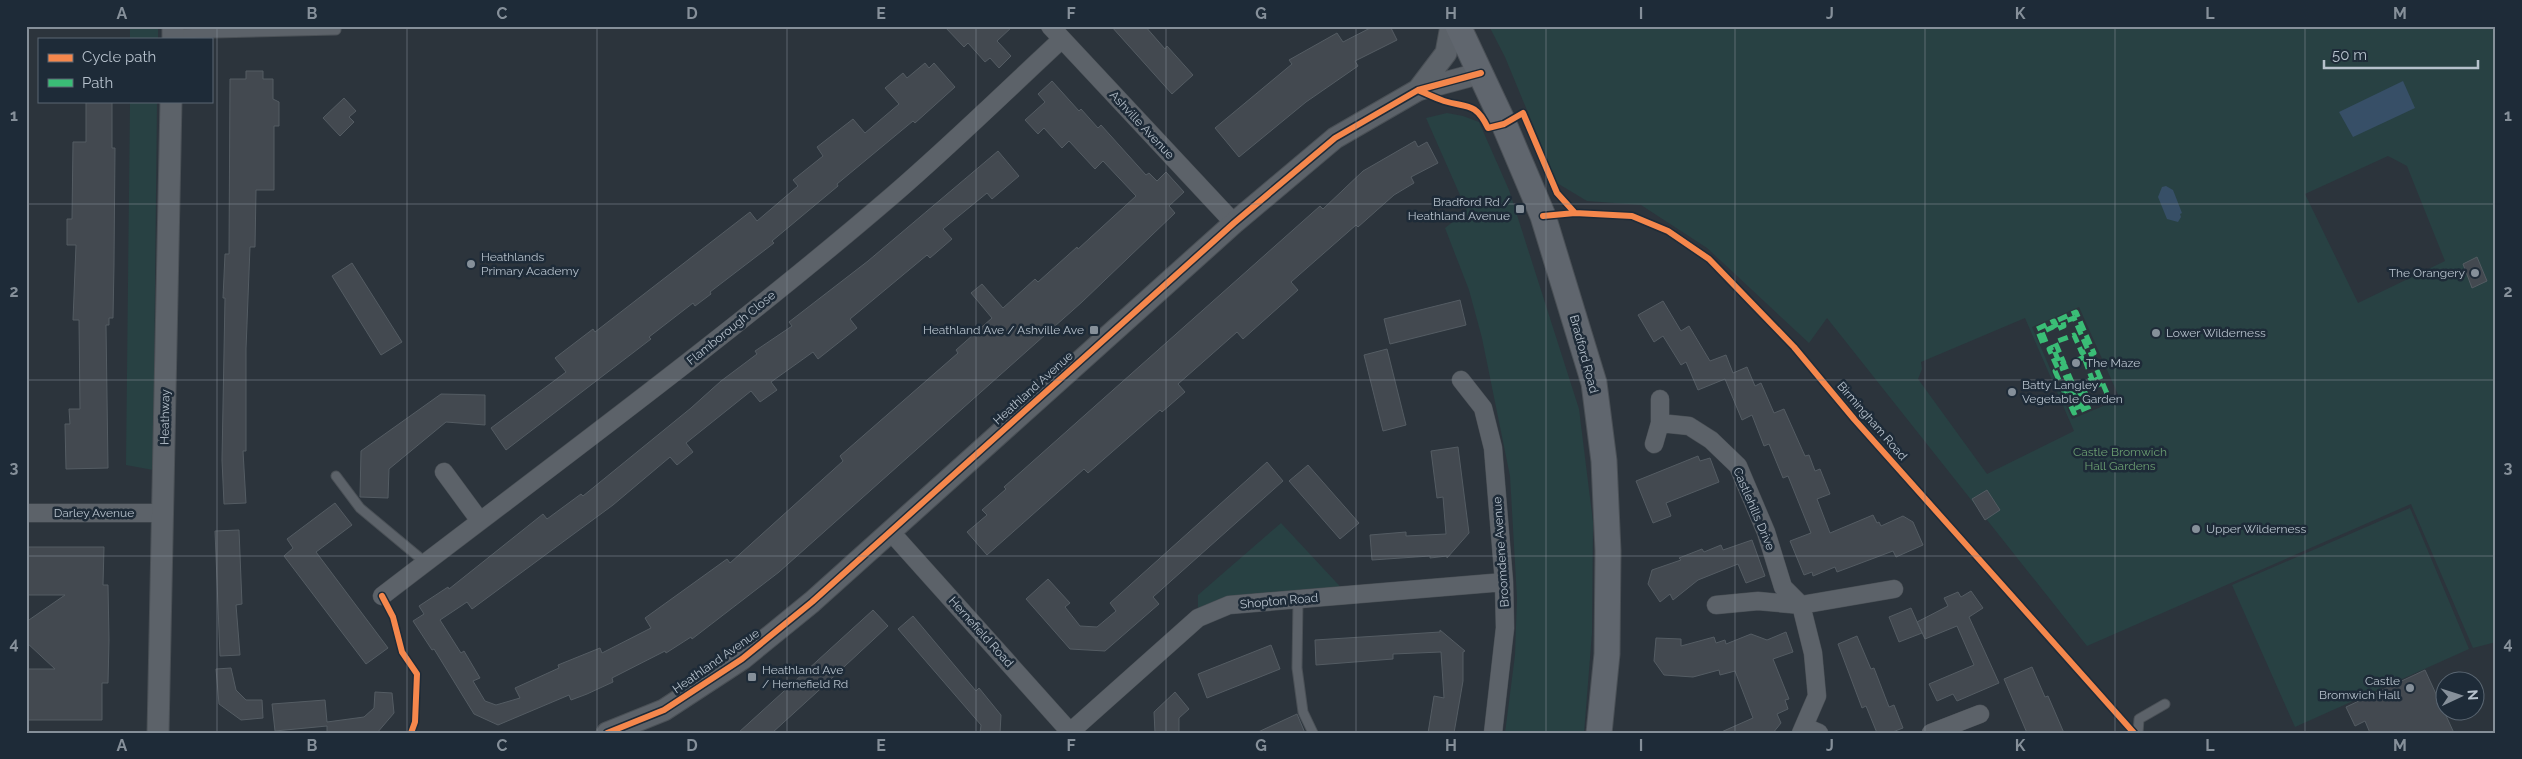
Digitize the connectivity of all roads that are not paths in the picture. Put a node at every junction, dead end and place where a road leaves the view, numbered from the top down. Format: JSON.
{"nodes":[{"id":1,"x":336,"y":26,"type":"edge"},
{"id":2,"x":1451,"y":26,"type":"edge"},
{"id":3,"x":1458,"y":26,"type":"edge"},
{"id":4,"x":173,"y":33,"type":"edge"},
{"id":5,"x":1056,"y":33,"type":"edge"},
{"id":6,"x":1481,"y":73,"type":"junction"},
{"id":7,"x":1418,"y":90,"type":"junction"},
{"id":8,"x":171,"y":102,"type":"edge"},
{"id":9,"x":1234,"y":223,"type":"junction"},
{"id":10,"x":1461,"y":380,"type":"dead end"},
{"id":11,"x":1660,"y":399,"type":"dead end"},
{"id":12,"x":1660,"y":423,"type":"junction"},
{"id":13,"x":1654,"y":444,"type":"dead end"},
{"id":14,"x":444,"y":472,"type":"dead end"},
{"id":15,"x":336,"y":476,"type":"dead end"},
{"id":16,"x":26,"y":513,"type":"edge"},
{"id":17,"x":162,"y":513,"type":"junction"},
{"id":18,"x":480,"y":521,"type":"junction"},
{"id":19,"x":890,"y":531,"type":"junction"},
{"id":20,"x":426,"y":563,"type":"junction"},
{"id":21,"x":1504,"y":582,"type":"junction"},
{"id":22,"x":1894,"y":589,"type":"dead end"},
{"id":23,"x":382,"y":596,"type":"dead end"},
{"id":24,"x":1298,"y":599,"type":"junction"},
{"id":25,"x":1716,"y":605,"type":"dead end"},
{"id":26,"x":1801,"y":605,"type":"junction"},
{"id":27,"x":2165,"y":704,"type":"dead end"},
{"id":28,"x":1980,"y":714,"type":"dead end"},
{"id":29,"x":1809,"y":731,"type":"edge"},
{"id":30,"x":1934,"y":732,"type":"edge"},
{"id":31,"x":158,"y":733,"type":"edge"},
{"id":32,"x":607,"y":733,"type":"edge"},
{"id":33,"x":1070,"y":733,"type":"edge"},
{"id":34,"x":1313,"y":733,"type":"edge"},
{"id":35,"x":1493,"y":733,"type":"edge"},
{"id":36,"x":1599,"y":733,"type":"edge"},
{"id":37,"x":2138,"y":733,"type":"edge"}],
"edges":[{"from":1,"to":4,"type":"lane"},
{"from":2,"to":7,"type":"street","name":"Heathland Avenue"},
{"from":3,"to":6,"type":"main road","name":"Bradford Road"},
{"from":5,"to":9,"type":"street","name":"Ashville Avenue"},
{"from":5,"to":18,"type":"street","name":"Flamborough Close"},
{"from":6,"to":7,"type":"street","name":"Heathland Avenue"},
{"from":6,"to":36,"type":"main road","name":"Bradford Road"},
{"from":7,"to":9,"type":"street","name":"Heathland Avenue"},
{"from":8,"to":17,"type":"street","name":"Heathway"},
{"from":9,"to":19,"type":"street","name":"Heathland Avenue"},
{"from":10,"to":21,"type":"street","name":"Broomdene Avenue"},
{"from":11,"to":12,"type":"street"},
{"from":12,"to":13,"type":"street"},
{"from":12,"to":26,"type":"street","name":"Castlehills Drive"},
{"from":14,"to":18,"type":"street"},
{"from":15,"to":20,"type":"lane"},
{"from":16,"to":17,"type":"street","name":"Darley Avenue"},
{"from":17,"to":31,"type":"street","name":"Heathway"},
{"from":18,"to":20,"type":"street","name":"Flamborough Close"},
{"from":19,"to":32,"type":"street","name":"Heathland Avenue"},
{"from":19,"to":33,"type":"street","name":"Hernefield Road"},
{"from":20,"to":23,"type":"street","name":"Flamborough Close"},
{"from":21,"to":24,"type":"street","name":"Shopton Road"},
{"from":21,"to":35,"type":"street","name":"Broomdene Avenue"},
{"from":22,"to":26,"type":"street"},
{"from":24,"to":33,"type":"street","name":"Shopton Road"},
{"from":24,"to":34,"type":"lane"},
{"from":25,"to":26,"type":"street"},
{"from":26,"to":29,"type":"street"},
{"from":27,"to":37,"type":"lane"},
{"from":28,"to":30,"type":"street"}]}
